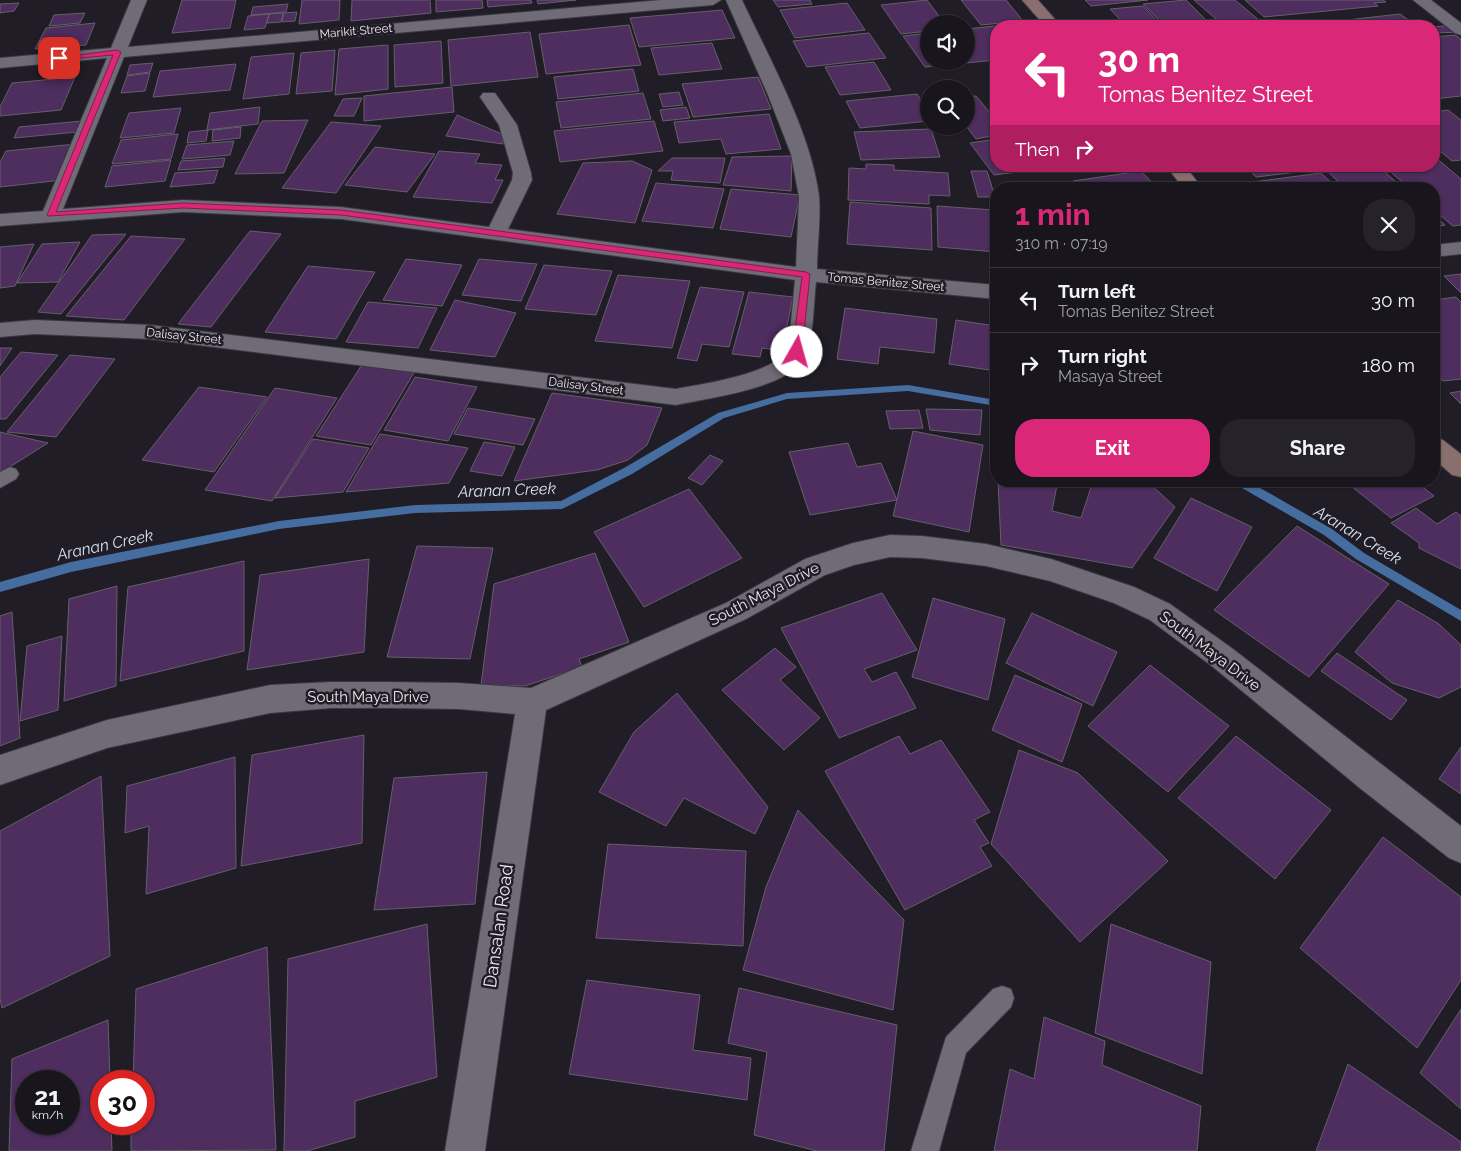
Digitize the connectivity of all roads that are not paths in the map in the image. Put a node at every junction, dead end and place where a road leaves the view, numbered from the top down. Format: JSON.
{"nodes":[{"id":1,"x":139,"y":0,"type":"edge"},
{"id":2,"x":713,"y":0,"type":"edge"},
{"id":3,"x":734,"y":0,"type":"edge"},
{"id":4,"x":1030,"y":0,"type":"edge"},
{"id":5,"x":1421,"y":0,"type":"edge"},
{"id":6,"x":1048,"y":20,"type":"edge"},
{"id":7,"x":1461,"y":30,"type":"edge"},
{"id":8,"x":117,"y":52,"type":"junction"},
{"id":9,"x":0,"y":63,"type":"edge"},
{"id":10,"x":489,"y":97,"type":"dead end"},
{"id":11,"x":1180,"y":172,"type":"edge"},
{"id":12,"x":1188,"y":182,"type":"edge"},
{"id":13,"x":51,"y":215,"type":"junction"},
{"id":14,"x":0,"y":220,"type":"edge"},
{"id":15,"x":496,"y":232,"type":"junction"},
{"id":16,"x":1461,"y":248,"type":"edge"},
{"id":17,"x":1440,"y":250,"type":"edge"},
{"id":18,"x":806,"y":274,"type":"junction"},
{"id":19,"x":990,"y":291,"type":"edge"},
{"id":20,"x":0,"y":330,"type":"edge"},
{"id":21,"x":1440,"y":451,"type":"edge"},
{"id":22,"x":1461,"y":468,"type":"edge"},
{"id":23,"x":532,"y":702,"type":"junction"},
{"id":24,"x":0,"y":770,"type":"edge"},
{"id":25,"x":1461,"y":846,"type":"edge"},
{"id":26,"x":1002,"y":998,"type":"dead end"},
{"id":27,"x":465,"y":1151,"type":"edge"},
{"id":28,"x":925,"y":1151,"type":"edge"}],
"edges":[{"from":1,"to":8,"type":"street"},
{"from":2,"to":8,"type":"street","name":"Marikit Street"},
{"from":3,"to":18,"type":"street","name":"Dalisay Street"},
{"from":4,"to":6,"type":"street"},
{"from":5,"to":7,"type":"street"},
{"from":8,"to":9,"type":"street","name":"Marikit Street"},
{"from":8,"to":13,"type":"street"},
{"from":10,"to":15,"type":"street"},
{"from":11,"to":12,"type":"street"},
{"from":13,"to":14,"type":"street","name":"Tomas Benitez Street"},
{"from":13,"to":15,"type":"street","name":"Tomas Benitez Street"},
{"from":15,"to":18,"type":"street","name":"Tomas Benitez Street"},
{"from":16,"to":17,"type":"street"},
{"from":18,"to":19,"type":"street","name":"Tomas Benitez Street"},
{"from":18,"to":20,"type":"street","name":"Dalisay Street"},
{"from":21,"to":22,"type":"street"},
{"from":23,"to":24,"type":"street","name":"South Maya Drive"},
{"from":23,"to":25,"type":"street","name":"South Maya Drive"},
{"from":23,"to":27,"type":"street","name":"Dansalan Road"},
{"from":26,"to":28,"type":"lane"}]}
